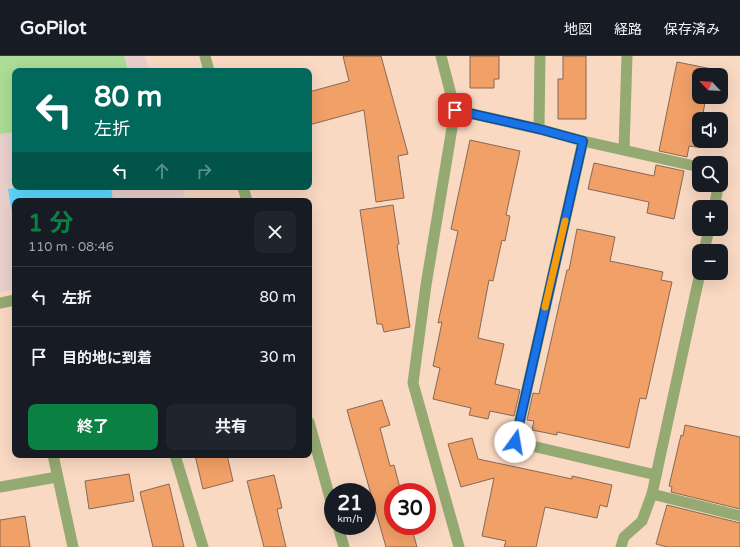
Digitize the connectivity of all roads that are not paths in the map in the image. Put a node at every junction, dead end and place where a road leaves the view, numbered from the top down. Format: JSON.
{"nodes":[{"id":1,"x":204,"y":56,"type":"edge"},
{"id":2,"x":441,"y":56,"type":"edge"},
{"id":3,"x":540,"y":56,"type":"edge"},
{"id":4,"x":627,"y":56,"type":"edge"},
{"id":5,"x":208,"y":68,"type":"edge"},
{"id":6,"x":455,"y":110,"type":"junction"},
{"id":7,"x":539,"y":129,"type":"junction"},
{"id":8,"x":583,"y":141,"type":"junction"},
{"id":9,"x":624,"y":149,"type":"junction"},
{"id":10,"x":692,"y":165,"type":"edge"},
{"id":11,"x":698,"y":280,"type":"edge"},
{"id":12,"x":12,"y":301,"type":"edge"},
{"id":13,"x":0,"y":303,"type":"edge"},
{"id":14,"x":312,"y":433,"type":"edge"},
{"id":15,"x":53,"y":458,"type":"edge"},
{"id":16,"x":176,"y":458,"type":"edge"},
{"id":17,"x":656,"y":475,"type":"junction"},
{"id":18,"x":57,"y":477,"type":"junction"},
{"id":19,"x":326,"y":483,"type":"edge"},
{"id":20,"x":0,"y":487,"type":"edge"},
{"id":21,"x":652,"y":494,"type":"junction"},
{"id":22,"x":740,"y":516,"type":"edge"},
{"id":23,"x":341,"y":535,"type":"edge"},
{"id":24,"x":73,"y":547,"type":"edge"},
{"id":25,"x":202,"y":547,"type":"edge"},
{"id":26,"x":344,"y":547,"type":"edge"},
{"id":27,"x":459,"y":547,"type":"edge"},
{"id":28,"x":621,"y":547,"type":"edge"}],
"edges":[{"from":1,"to":5,"type":"street"},
{"from":2,"to":6,"type":"street"},
{"from":3,"to":7,"type":"street"},
{"from":4,"to":9,"type":"street"},
{"from":6,"to":7,"type":"street"},
{"from":6,"to":27,"type":"street"},
{"from":7,"to":8,"type":"street"},
{"from":8,"to":9,"type":"street"},
{"from":8,"to":17,"type":"street"},
{"from":9,"to":10,"type":"street"},
{"from":11,"to":17,"type":"street"},
{"from":12,"to":13,"type":"street"},
{"from":14,"to":19,"type":"street"},
{"from":15,"to":18,"type":"street"},
{"from":16,"to":25,"type":"street"},
{"from":17,"to":21,"type":"street"},
{"from":18,"to":20,"type":"street"},
{"from":18,"to":24,"type":"street"},
{"from":21,"to":22,"type":"street"},
{"from":21,"to":28,"type":"street"},
{"from":23,"to":26,"type":"street"}]}
